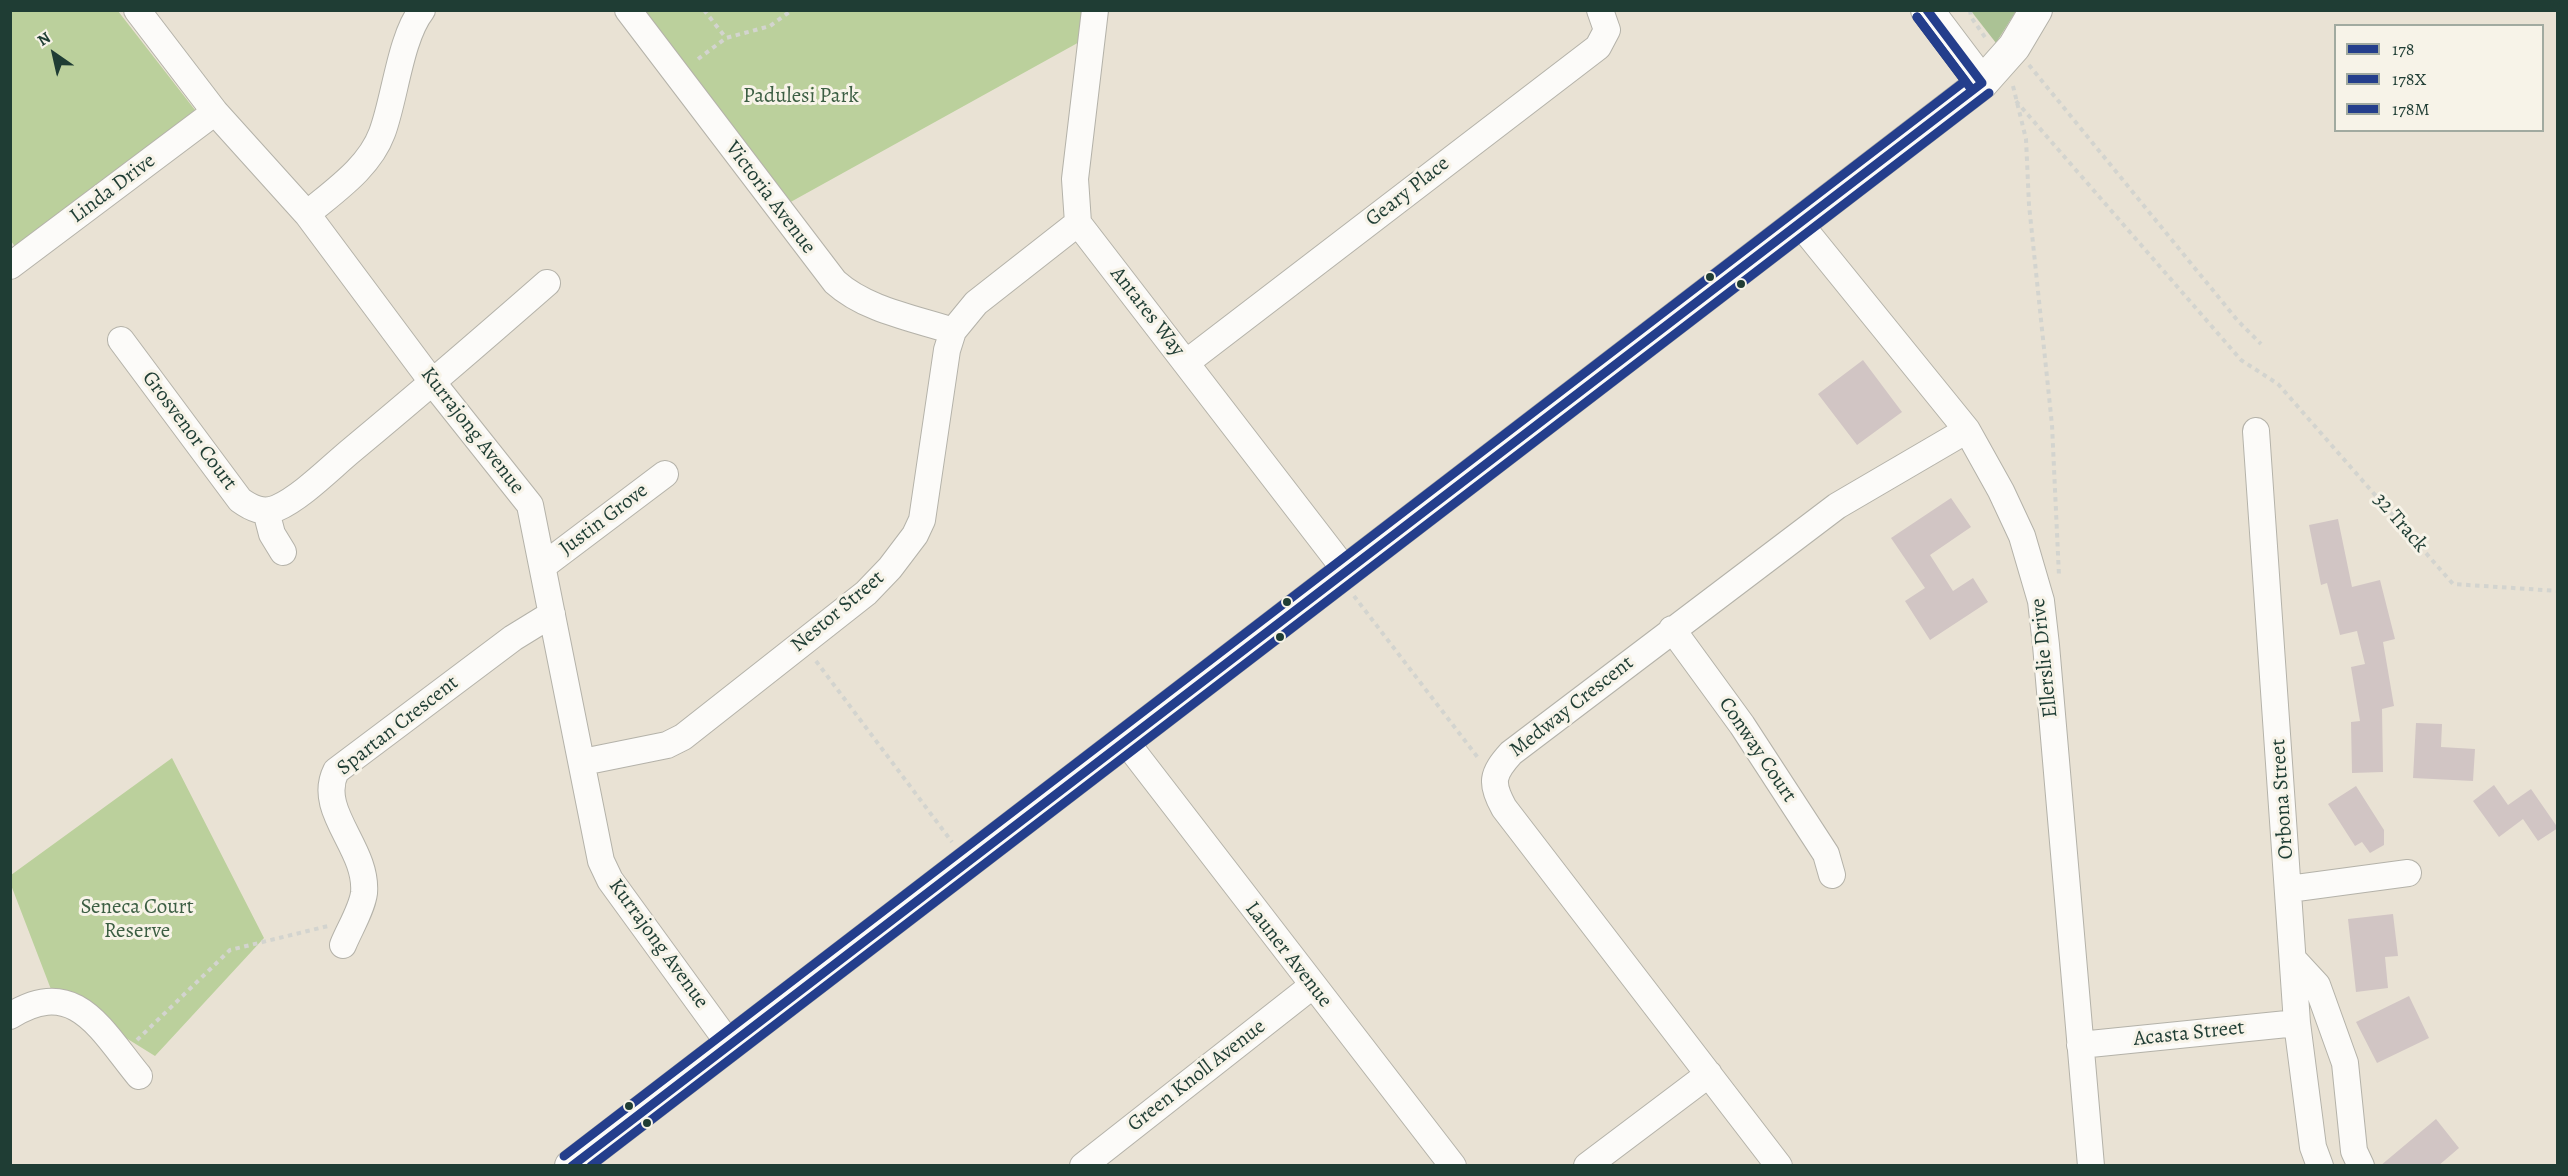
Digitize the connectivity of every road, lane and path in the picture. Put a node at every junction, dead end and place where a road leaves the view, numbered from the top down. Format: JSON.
{"nodes":[{"id":1,"x":137,"y":10,"type":"edge"},
{"id":2,"x":422,"y":10,"type":"edge"},
{"id":3,"x":628,"y":10,"type":"edge"},
{"id":4,"x":704,"y":10,"type":"edge"},
{"id":5,"x":792,"y":10,"type":"edge"},
{"id":6,"x":1095,"y":10,"type":"edge"},
{"id":7,"x":1600,"y":10,"type":"edge"},
{"id":8,"x":1927,"y":10,"type":"edge"},
{"id":9,"x":1970,"y":10,"type":"edge"},
{"id":10,"x":2036,"y":10,"type":"edge"},
{"id":11,"x":726,"y":38,"type":"junction"},
{"id":12,"x":2010,"y":52,"type":"junction"},
{"id":13,"x":698,"y":59,"type":"dead end"},
{"id":14,"x":1982,"y":83,"type":"junction"},
{"id":15,"x":2016,"y":101,"type":"junction"},
{"id":16,"x":215,"y":112,"type":"junction"},
{"id":17,"x":307,"y":214,"type":"junction"},
{"id":18,"x":1078,"y":223,"type":"junction"},
{"id":19,"x":1800,"y":224,"type":"junction"},
{"id":20,"x":11,"y":264,"type":"edge"},
{"id":21,"x":547,"y":283,"type":"dead end"},
{"id":22,"x":952,"y":331,"type":"junction"},
{"id":23,"x":121,"y":340,"type":"dead end"},
{"id":24,"x":2261,"y":344,"type":"dead end"},
{"id":25,"x":1187,"y":362,"type":"junction"},
{"id":26,"x":433,"y":383,"type":"junction"},
{"id":27,"x":1967,"y":430,"type":"junction"},
{"id":28,"x":2256,"y":431,"type":"dead end"},
{"id":29,"x":665,"y":474,"type":"dead end"},
{"id":30,"x":266,"y":511,"type":"junction"},
{"id":31,"x":283,"y":552,"type":"dead end"},
{"id":32,"x":543,"y":566,"type":"junction"},
{"id":33,"x":1342,"y":574,"type":"junction"},
{"id":34,"x":2058,"y":585,"type":"dead end"},
{"id":35,"x":2558,"y":591,"type":"edge"},
{"id":36,"x":552,"y":614,"type":"junction"},
{"id":37,"x":1672,"y":629,"type":"junction"},
{"id":38,"x":802,"y":643,"type":"junction"},
{"id":39,"x":1126,"y":742,"type":"junction"},
{"id":40,"x":583,"y":762,"type":"junction"},
{"id":41,"x":1494,"y":778,"type":"junction"},
{"id":42,"x":957,"y":849,"type":"dead end"},
{"id":43,"x":2408,"y":873,"type":"dead end"},
{"id":44,"x":1832,"y":875,"type":"dead end"},
{"id":45,"x":2289,"y":889,"type":"junction"},
{"id":46,"x":353,"y":920,"type":"junction"},
{"id":47,"x":343,"y":945,"type":"dead end"},
{"id":48,"x":2293,"y":959,"type":"junction"},
{"id":49,"x":1312,"y":986,"type":"junction"},
{"id":50,"x":10,"y":1016,"type":"edge"},
{"id":51,"x":2297,"y":1023,"type":"junction"},
{"id":52,"x":730,"y":1045,"type":"junction"},
{"id":53,"x":2080,"y":1045,"type":"junction"},
{"id":54,"x":122,"y":1055,"type":"junction"},
{"id":55,"x":1709,"y":1074,"type":"junction"},
{"id":56,"x":139,"y":1076,"type":"dead end"},
{"id":57,"x":1089,"y":1164,"type":"edge"},
{"id":58,"x":571,"y":1166,"type":"edge"},
{"id":59,"x":1453,"y":1166,"type":"edge"},
{"id":60,"x":1587,"y":1166,"type":"edge"},
{"id":61,"x":1779,"y":1166,"type":"edge"},
{"id":62,"x":2091,"y":1166,"type":"edge"},
{"id":63,"x":2320,"y":1166,"type":"edge"},
{"id":64,"x":2361,"y":1166,"type":"edge"}],
"edges":[{"from":1,"to":16,"type":"street","name":"Kurrajong Avenue"},
{"from":2,"to":17,"type":"street"},
{"from":3,"to":22,"type":"street","name":"Victoria Avenue"},
{"from":4,"to":11,"type":"path"},
{"from":5,"to":11,"type":"path"},
{"from":6,"to":18,"type":"street"},
{"from":7,"to":25,"type":"street","name":"Geary Place"},
{"from":8,"to":14,"type":"main road"},
{"from":9,"to":12,"type":"path"},
{"from":10,"to":12,"type":"main road"},
{"from":11,"to":13,"type":"path"},
{"from":12,"to":14,"type":"main road"},
{"from":12,"to":15,"type":"path"},
{"from":12,"to":24,"type":"path"},
{"from":14,"to":19,"type":"main road"},
{"from":15,"to":34,"type":"path"},
{"from":15,"to":35,"type":"path","name":"32 Track"},
{"from":16,"to":17,"type":"street","name":"Kurrajong Avenue"},
{"from":16,"to":20,"type":"street","name":"Linda Drive"},
{"from":17,"to":26,"type":"street","name":"Kurrajong Avenue"},
{"from":18,"to":22,"type":"street","name":"Nestor Street"},
{"from":18,"to":25,"type":"street","name":"Antares Way"},
{"from":19,"to":27,"type":"street","name":"Ellerslie Drive"},
{"from":19,"to":33,"type":"main road"},
{"from":21,"to":26,"type":"street"},
{"from":22,"to":38,"type":"street","name":"Nestor Street"},
{"from":23,"to":30,"type":"street","name":"Grosvenor Court"},
{"from":25,"to":33,"type":"street","name":"Antares Way"},
{"from":26,"to":30,"type":"street"},
{"from":26,"to":32,"type":"street","name":"Kurrajong Avenue"},
{"from":27,"to":37,"type":"street","name":"Medway Crescent"},
{"from":27,"to":53,"type":"street","name":"Ellerslie Drive"},
{"from":28,"to":45,"type":"street","name":"Orbona Street"},
{"from":29,"to":32,"type":"street","name":"Justin Grove"},
{"from":30,"to":31,"type":"street"},
{"from":32,"to":36,"type":"street","name":"Kurrajong Avenue"},
{"from":33,"to":39,"type":"main road"},
{"from":33,"to":41,"type":"path"},
{"from":36,"to":40,"type":"street","name":"Kurrajong Avenue"},
{"from":36,"to":46,"type":"street","name":"Spartan Crescent"},
{"from":37,"to":41,"type":"street","name":"Medway Crescent"},
{"from":37,"to":44,"type":"street","name":"Conway Court"},
{"from":38,"to":40,"type":"street","name":"Nestor Street"},
{"from":38,"to":42,"type":"path"},
{"from":39,"to":49,"type":"street","name":"Launer Avenue"},
{"from":39,"to":52,"type":"main road"},
{"from":40,"to":52,"type":"street","name":"Kurrajong Avenue"},
{"from":41,"to":55,"type":"street","name":"Medway Crescent"},
{"from":43,"to":45,"type":"street"},
{"from":45,"to":48,"type":"street","name":"Orbona Street"},
{"from":46,"to":47,"type":"street","name":"Spartan Crescent"},
{"from":46,"to":54,"type":"path"},
{"from":48,"to":51,"type":"street","name":"Orbona Street"},
{"from":48,"to":64,"type":"street"},
{"from":49,"to":57,"type":"street","name":"Green Knoll Avenue"},
{"from":49,"to":59,"type":"street","name":"Launer Avenue"},
{"from":50,"to":54,"type":"street"},
{"from":51,"to":53,"type":"street","name":"Acasta Street"},
{"from":51,"to":63,"type":"street","name":"Orbona Street"},
{"from":52,"to":58,"type":"main road"},
{"from":53,"to":62,"type":"street","name":"Ellerslie Drive"},
{"from":54,"to":56,"type":"street"},
{"from":55,"to":60,"type":"street"},
{"from":55,"to":61,"type":"street","name":"Medway Crescent"}]}
